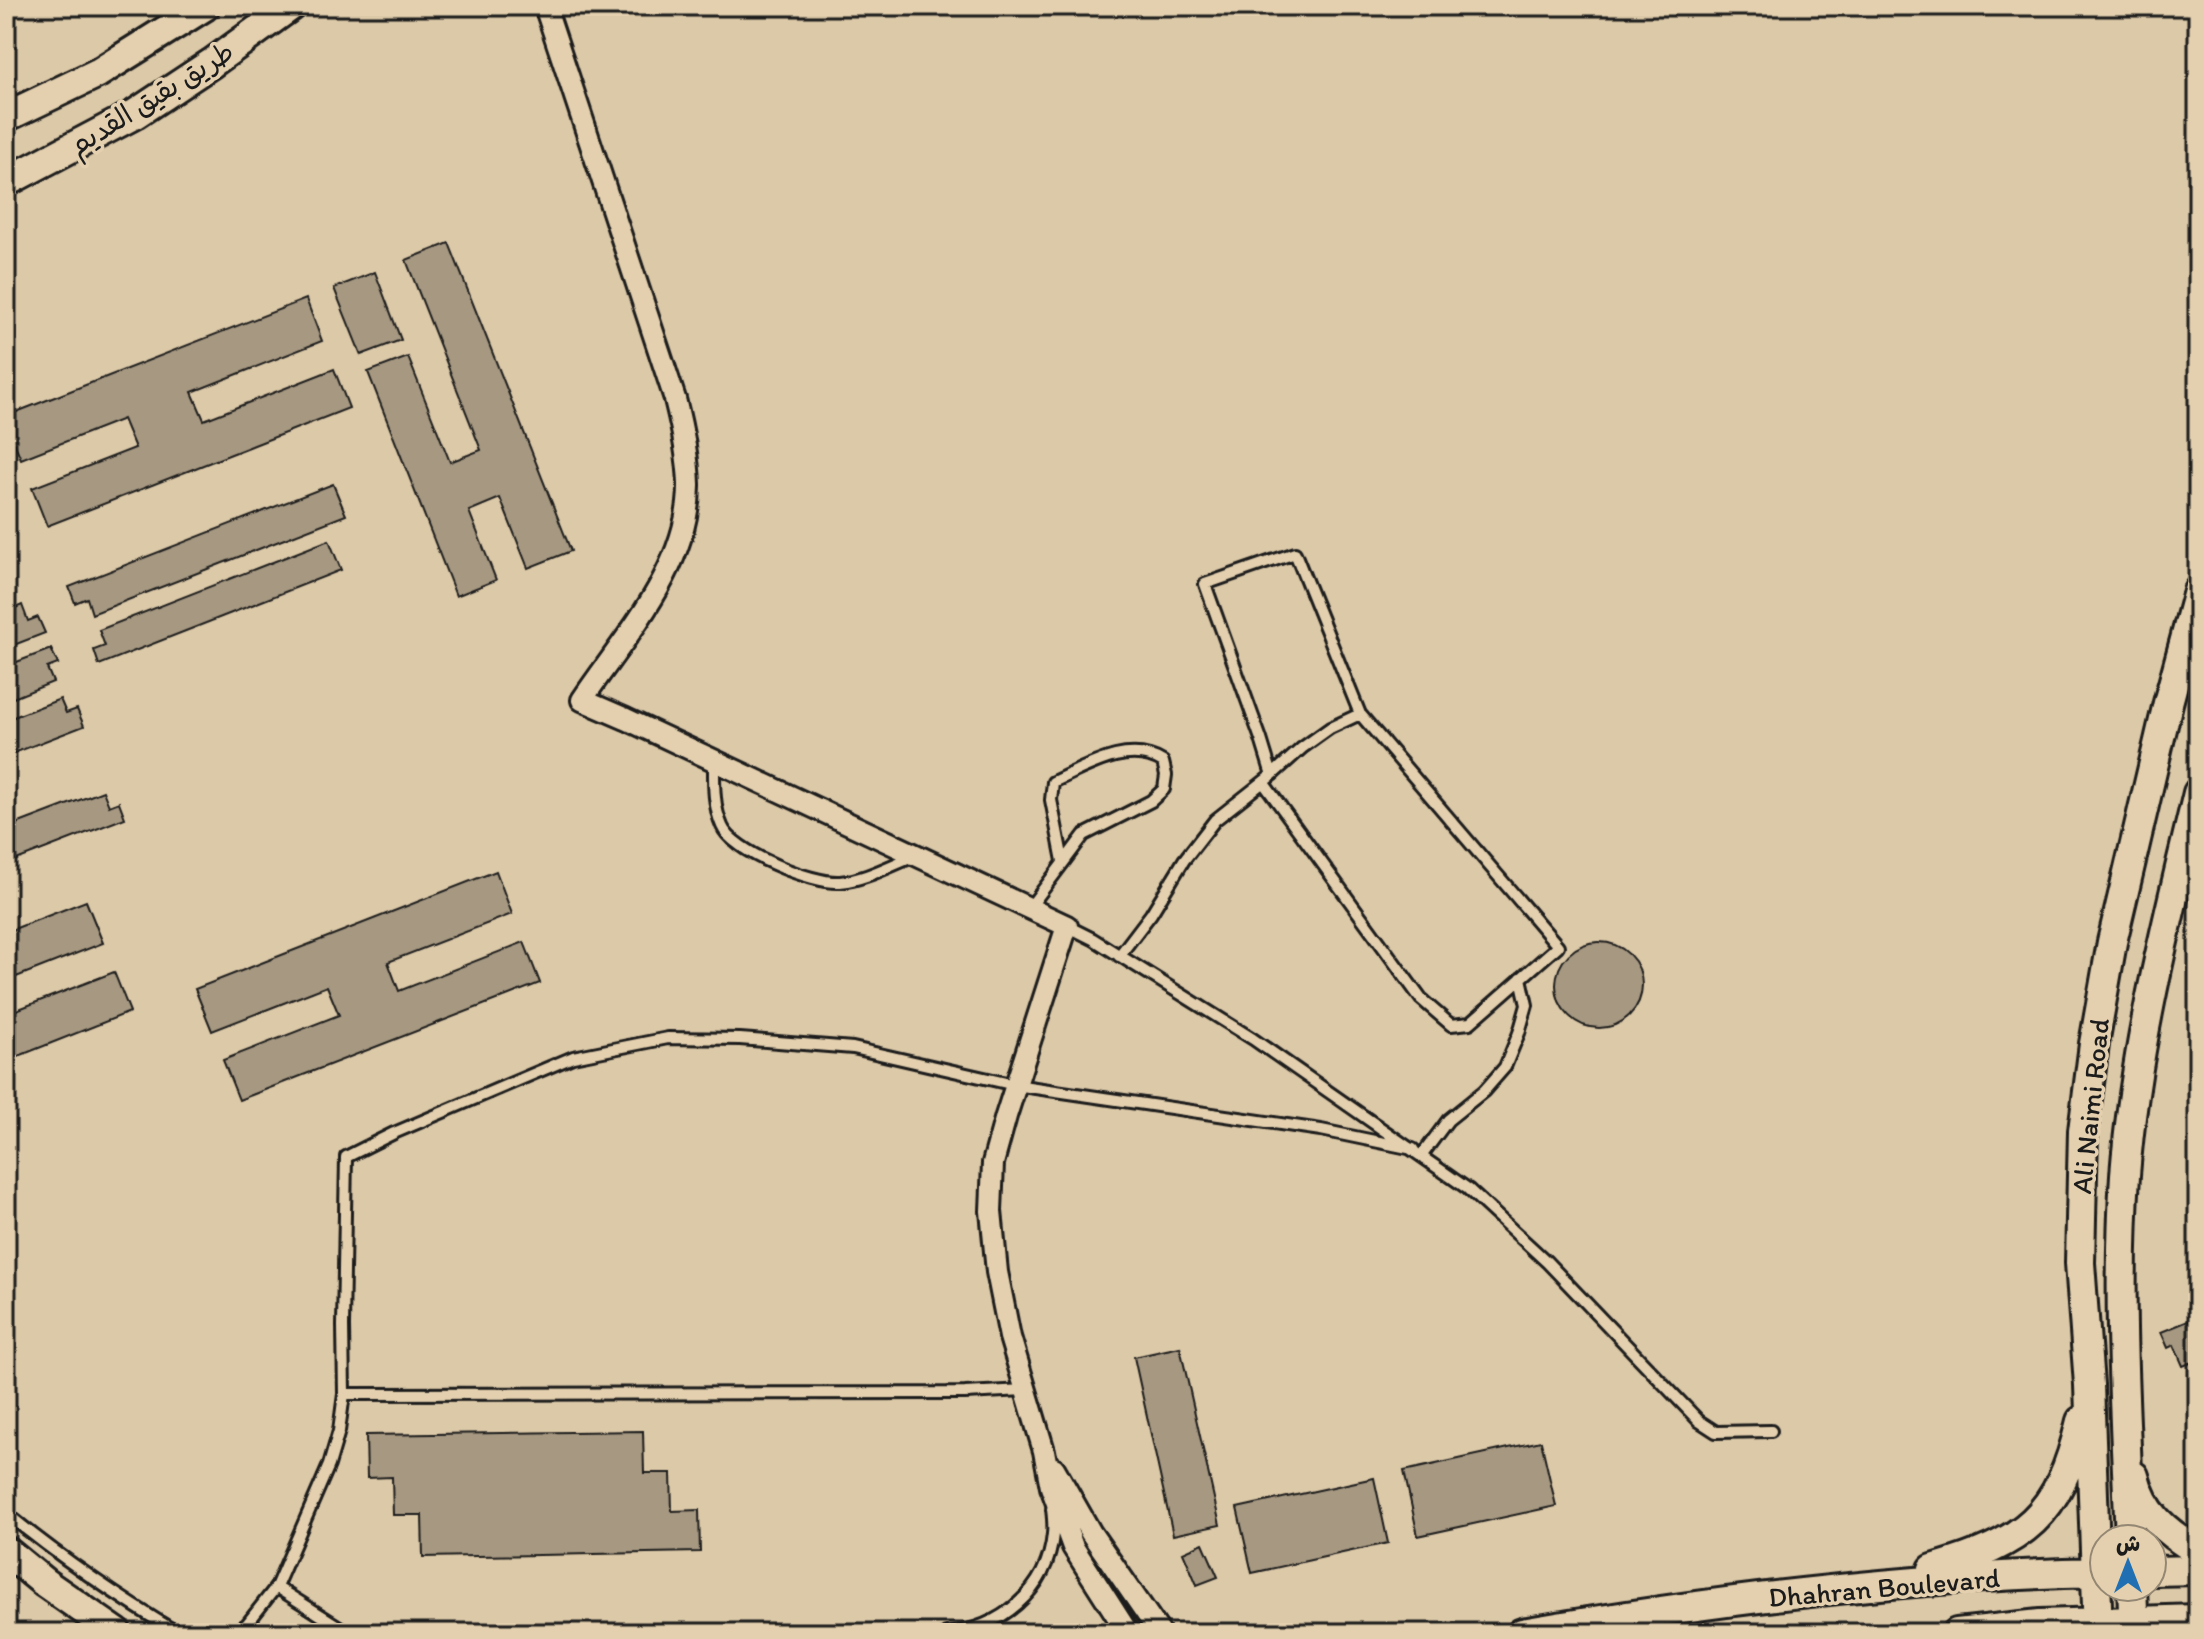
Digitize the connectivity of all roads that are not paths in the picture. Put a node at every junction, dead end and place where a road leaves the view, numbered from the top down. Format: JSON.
{"nodes":[{"id":1,"x":205,"y":6,"type":"edge"},
{"id":2,"x":291,"y":6,"type":"edge"},
{"id":3,"x":545,"y":6,"type":"edge"},
{"id":4,"x":6,"y":117,"type":"edge"},
{"id":5,"x":6,"y":182,"type":"edge"},
{"id":6,"x":2198,"y":591,"type":"edge"},
{"id":7,"x":1360,"y":714,"type":"junction"},
{"id":8,"x":714,"y":760,"type":"junction"},
{"id":9,"x":1267,"y":779,"type":"junction"},
{"id":10,"x":2198,"y":793,"type":"edge"},
{"id":11,"x":916,"y":856,"type":"junction"},
{"id":12,"x":1063,"y":861,"type":"junction"},
{"id":13,"x":1030,"y":907,"type":"junction"},
{"id":14,"x":1067,"y":926,"type":"junction"},
{"id":15,"x":1119,"y":956,"type":"junction"},
{"id":16,"x":1521,"y":978,"type":"junction"},
{"id":17,"x":1015,"y":1085,"type":"junction"},
{"id":18,"x":1418,"y":1152,"type":"junction"},
{"id":19,"x":2089,"y":1385,"type":"junction"},
{"id":20,"x":1025,"y":1390,"type":"junction"},
{"id":21,"x":344,"y":1394,"type":"junction"},
{"id":22,"x":1771,"y":1431,"type":"dead end"},
{"id":23,"x":2126,"y":1442,"type":"junction"},
{"id":24,"x":1044,"y":1451,"type":"junction"},
{"id":25,"x":1051,"y":1487,"type":"junction"},
{"id":26,"x":6,"y":1513,"type":"edge"},
{"id":27,"x":2098,"y":1523,"type":"edge"},
{"id":28,"x":2129,"y":1523,"type":"edge"},
{"id":29,"x":6,"y":1551,"type":"edge"},
{"id":30,"x":2198,"y":1551,"type":"edge"},
{"id":31,"x":2198,"y":1570,"type":"edge"},
{"id":32,"x":2168,"y":1571,"type":"edge"},
{"id":33,"x":2088,"y":1573,"type":"edge"},
{"id":34,"x":1874,"y":1586,"type":"junction"},
{"id":35,"x":276,"y":1587,"type":"junction"},
{"id":36,"x":1099,"y":1589,"type":"junction"},
{"id":37,"x":2099,"y":1603,"type":"edge"},
{"id":38,"x":2133,"y":1603,"type":"edge"},
{"id":39,"x":2198,"y":1619,"type":"edge"},
{"id":40,"x":2134,"y":1627,"type":"edge"},
{"id":41,"x":247,"y":1628,"type":"edge"},
{"id":42,"x":2098,"y":1628,"type":"edge"},
{"id":43,"x":1159,"y":1631,"type":"edge"},
{"id":44,"x":117,"y":1633,"type":"edge"},
{"id":45,"x":178,"y":1633,"type":"edge"},
{"id":46,"x":235,"y":1633,"type":"edge"},
{"id":47,"x":349,"y":1633,"type":"edge"},
{"id":48,"x":946,"y":1633,"type":"edge"},
{"id":49,"x":1116,"y":1633,"type":"edge"},
{"id":50,"x":1128,"y":1633,"type":"edge"},
{"id":51,"x":1522,"y":1633,"type":"edge"},
{"id":52,"x":1957,"y":1633,"type":"edge"}],
"edges":[{"from":1,"to":4,"type":"main road","name":"طريق بقيق القديم"},
{"from":2,"to":5,"type":"main road","name":"طريق بقيق القديم"},
{"from":3,"to":8,"type":"street"},
{"from":6,"to":19,"type":"main road","name":"Ali Naimi Road"},
{"from":7,"to":9,"type":"lane"},
{"from":7,"to":9,"type":"lane"},
{"from":7,"to":16,"type":"lane"},
{"from":8,"to":11,"type":"street"},
{"from":8,"to":11,"type":"lane"},
{"from":9,"to":15,"type":"lane"},
{"from":9,"to":16,"type":"lane"},
{"from":10,"to":23,"type":"main road","name":"Ali Naimi Road"},
{"from":11,"to":13,"type":"street"},
{"from":12,"to":12,"type":"lane"},
{"from":12,"to":13,"type":"lane"},
{"from":13,"to":14,"type":"street"},
{"from":14,"to":15,"type":"lane"},
{"from":14,"to":17,"type":"street"},
{"from":15,"to":18,"type":"lane"},
{"from":16,"to":18,"type":"lane"},
{"from":17,"to":18,"type":"lane"},
{"from":17,"to":20,"type":"street"},
{"from":17,"to":21,"type":"lane"},
{"from":18,"to":22,"type":"lane"},
{"from":19,"to":27,"type":"main road","name":"Ali Naimi Road"},
{"from":19,"to":34,"type":"main road"},
{"from":20,"to":21,"type":"lane"},
{"from":20,"to":24,"type":"street"},
{"from":21,"to":35,"type":"lane"},
{"from":23,"to":28,"type":"main road","name":"Ali Naimi Road"},
{"from":23,"to":30,"type":"main road"},
{"from":24,"to":25,"type":"street"},
{"from":24,"to":43,"type":"street"},
{"from":25,"to":36,"type":"street"},
{"from":25,"to":48,"type":"lane"},
{"from":26,"to":45,"type":"lane"},
{"from":29,"to":44,"type":"main road"},
{"from":31,"to":32,"type":"main road"},
{"from":33,"to":34,"type":"main road","name":"Dhahran Boulevard"},
{"from":34,"to":51,"type":"main road","name":"Dhahran Boulevard"},
{"from":35,"to":41,"type":"lane"},
{"from":35,"to":47,"type":"lane"},
{"from":36,"to":49,"type":"street"},
{"from":36,"to":50,"type":"street"},
{"from":37,"to":42,"type":"main road","name":"Ali Naimi Road"},
{"from":38,"to":40,"type":"main road"},
{"from":39,"to":40,"type":"main road"},
{"from":40,"to":42,"type":"main road"},
{"from":41,"to":46,"type":"lane"},
{"from":42,"to":52,"type":"main road"}]}
